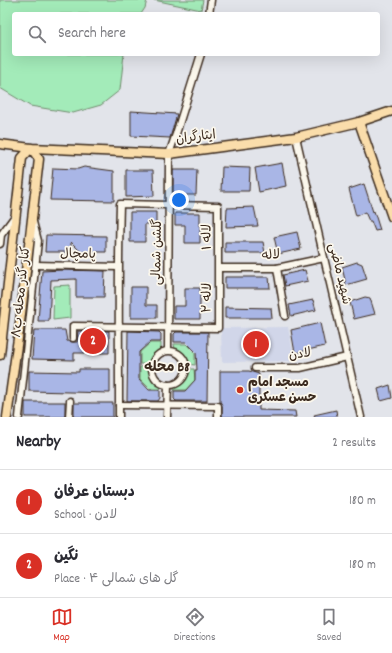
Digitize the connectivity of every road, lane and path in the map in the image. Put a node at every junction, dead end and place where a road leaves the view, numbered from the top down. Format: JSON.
{"nodes":[{"id":1,"x":211,"y":0,"type":"edge"},
{"id":2,"x":209,"y":12,"type":"edge"},
{"id":3,"x":200,"y":56,"type":"edge"},
{"id":4,"x":392,"y":111,"type":"edge"},
{"id":5,"x":359,"y":122,"type":"junction"},
{"id":6,"x":296,"y":137,"type":"junction"},
{"id":7,"x":0,"y":144,"type":"edge"},
{"id":8,"x":31,"y":148,"type":"junction"},
{"id":9,"x":169,"y":154,"type":"junction"},
{"id":10,"x":169,"y":205,"type":"junction"},
{"id":11,"x":16,"y":215,"type":"junction"},
{"id":12,"x":392,"y":217,"type":"edge"},
{"id":13,"x":32,"y":218,"type":"junction"},
{"id":14,"x":0,"y":244,"type":"edge"},
{"id":15,"x":324,"y":258,"type":"junction"},
{"id":16,"x":36,"y":265,"type":"junction"},
{"id":17,"x":118,"y":267,"type":"junction"},
{"id":18,"x":219,"y":268,"type":"junction"},
{"id":19,"x":278,"y":268,"type":"junction"},
{"id":20,"x":284,"y":316,"type":"dead end"},
{"id":21,"x":119,"y":328,"type":"junction"},
{"id":22,"x":168,"y":328,"type":"junction"},
{"id":23,"x":73,"y":338,"type":"dead end"},
{"id":24,"x":168,"y":350,"type":"junction"},
{"id":25,"x":0,"y":356,"type":"edge"},
{"id":26,"x":347,"y":357,"type":"junction"},
{"id":27,"x":255,"y":368,"type":"dead end"},
{"id":28,"x":168,"y":385,"type":"junction"},
{"id":29,"x":70,"y":401,"type":"dead end"},
{"id":30,"x":119,"y":405,"type":"junction"},
{"id":31,"x":167,"y":405,"type":"junction"},
{"id":32,"x":7,"y":417,"type":"edge"},
{"id":33,"x":19,"y":417,"type":"edge"},
{"id":34,"x":70,"y":417,"type":"edge"},
{"id":35,"x":119,"y":417,"type":"edge"},
{"id":36,"x":167,"y":417,"type":"edge"},
{"id":37,"x":218,"y":417,"type":"edge"},
{"id":38,"x":361,"y":417,"type":"edge"}],
"edges":[{"from":1,"to":2,"type":"street"},
{"from":3,"to":9,"type":"street","name":"گلشن شمالی"},
{"from":4,"to":5,"type":"main road","name":"ایثارگران"},
{"from":5,"to":6,"type":"main road","name":"ایثارگران"},
{"from":5,"to":12,"type":"main road"},
{"from":6,"to":9,"type":"main road","name":"ایثارگران"},
{"from":6,"to":15,"type":"street","name":"شهید ماضی"},
{"from":7,"to":8,"type":"main road","name":"ایثارگران"},
{"from":8,"to":9,"type":"main road","name":"ایثارگران"},
{"from":8,"to":11,"type":"main road"},
{"from":8,"to":13,"type":"main road"},
{"from":9,"to":10,"type":"street","name":"گلشن شمالی"},
{"from":10,"to":17,"type":"street"},
{"from":10,"to":18,"type":"street","name":"لاله ۱"},
{"from":10,"to":22,"type":"street","name":"گلشن شمالی"},
{"from":11,"to":14,"type":"street"},
{"from":11,"to":25,"type":"main road"},
{"from":13,"to":16,"type":"street","name":"کنار گذر محله ب۸"},
{"from":13,"to":32,"type":"main road"},
{"from":15,"to":19,"type":"street","name":"لاله"},
{"from":15,"to":26,"type":"street","name":"شهید ماضی"},
{"from":16,"to":17,"type":"street","name":"پامچال"},
{"from":16,"to":33,"type":"street","name":"کنار گذر محله ب۸"},
{"from":17,"to":21,"type":"street"},
{"from":18,"to":19,"type":"street","name":"لاله"},
{"from":18,"to":22,"type":"street","name":"لاله ۲"},
{"from":19,"to":20,"type":"street"},
{"from":21,"to":22,"type":"street"},
{"from":21,"to":23,"type":"street"},
{"from":21,"to":30,"type":"street"},
{"from":22,"to":24,"type":"street","name":"گلشن شمالی"},
{"from":24,"to":28,"type":"street"},
{"from":24,"to":28,"type":"street"},
{"from":26,"to":27,"type":"street","name":"لادن"},
{"from":26,"to":38,"type":"street","name":"شهید ماضی"},
{"from":28,"to":31,"type":"street"},
{"from":29,"to":34,"type":"street"},
{"from":30,"to":31,"type":"street"},
{"from":30,"to":35,"type":"street"},
{"from":31,"to":36,"type":"street"},
{"from":31,"to":37,"type":"street"}]}
